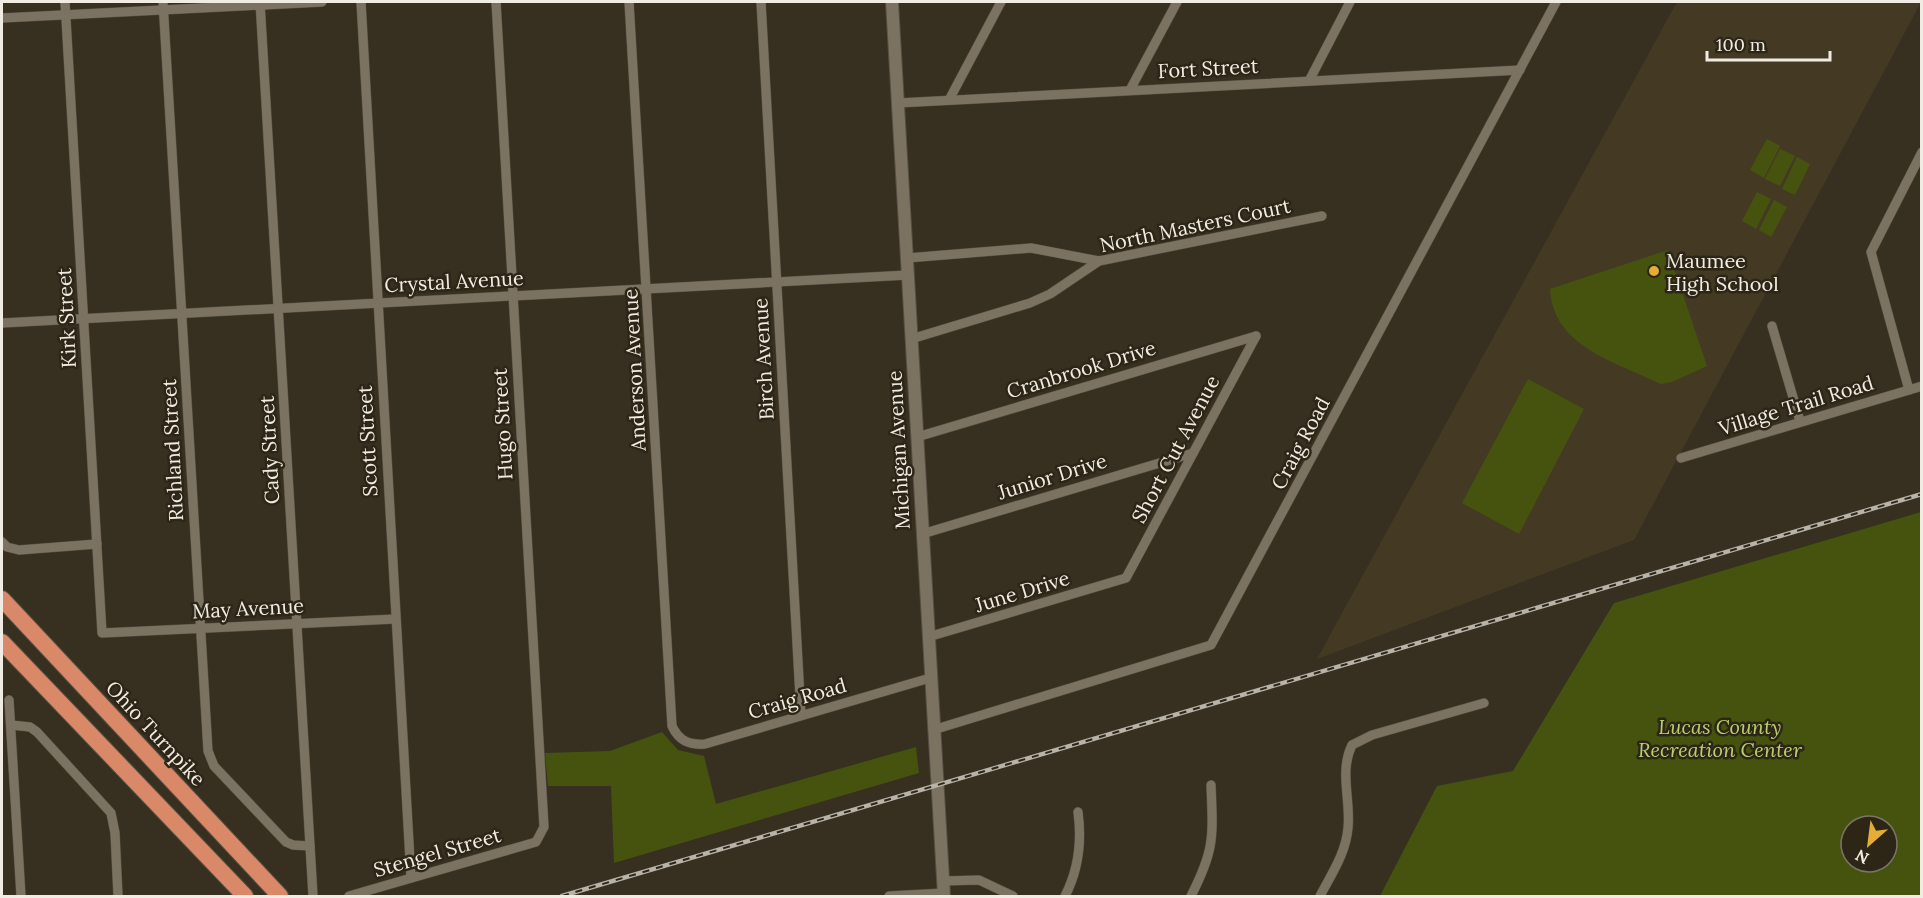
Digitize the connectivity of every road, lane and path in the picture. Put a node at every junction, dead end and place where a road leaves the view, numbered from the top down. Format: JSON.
{"nodes":[{"id":1,"x":65,"y":2,"type":"edge"},
{"id":2,"x":322,"y":2,"type":"edge"},
{"id":3,"x":361,"y":2,"type":"edge"},
{"id":4,"x":496,"y":2,"type":"edge"},
{"id":5,"x":629,"y":2,"type":"edge"},
{"id":6,"x":761,"y":2,"type":"edge"},
{"id":7,"x":892,"y":2,"type":"edge"},
{"id":8,"x":1001,"y":2,"type":"edge"},
{"id":9,"x":1177,"y":2,"type":"edge"},
{"id":10,"x":1350,"y":2,"type":"edge"},
{"id":11,"x":1556,"y":2,"type":"edge"},
{"id":12,"x":261,"y":3,"type":"edge"},
{"id":13,"x":163,"y":6,"type":"edge"},
{"id":14,"x":66,"y":14,"type":"junction"},
{"id":15,"x":2,"y":18,"type":"edge"},
{"id":16,"x":1520,"y":70,"type":"junction"},
{"id":17,"x":1309,"y":81,"type":"junction"},
{"id":18,"x":1130,"y":90,"type":"junction"},
{"id":19,"x":949,"y":100,"type":"junction"},
{"id":20,"x":898,"y":103,"type":"junction"},
{"id":21,"x":1922,"y":152,"type":"edge"},
{"id":22,"x":1322,"y":216,"type":"dead end"},
{"id":23,"x":907,"y":258,"type":"junction"},
{"id":24,"x":1099,"y":261,"type":"junction"},
{"id":25,"x":908,"y":275,"type":"junction"},
{"id":26,"x":777,"y":282,"type":"junction"},
{"id":27,"x":647,"y":289,"type":"junction"},
{"id":28,"x":513,"y":296,"type":"junction"},
{"id":29,"x":378,"y":303,"type":"junction"},
{"id":30,"x":278,"y":308,"type":"junction"},
{"id":31,"x":182,"y":313,"type":"junction"},
{"id":32,"x":84,"y":319,"type":"junction"},
{"id":33,"x":2,"y":323,"type":"edge"},
{"id":34,"x":1772,"y":326,"type":"dead end"},
{"id":35,"x":1256,"y":336,"type":"joint"},
{"id":36,"x":911,"y":339,"type":"junction"},
{"id":37,"x":1922,"y":386,"type":"edge"},
{"id":38,"x":1910,"y":390,"type":"junction"},
{"id":39,"x":1800,"y":421,"type":"junction"},
{"id":40,"x":917,"y":437,"type":"junction"},
{"id":41,"x":1193,"y":453,"type":"junction"},
{"id":42,"x":1681,"y":458,"type":"dead end"},
{"id":43,"x":922,"y":534,"type":"junction"},
{"id":44,"x":2,"y":542,"type":"edge"},
{"id":45,"x":97,"y":544,"type":"junction"},
{"id":46,"x":1126,"y":578,"type":"joint"},
{"id":47,"x":2,"y":599,"type":"edge"},
{"id":48,"x":395,"y":620,"type":"junction"},
{"id":49,"x":297,"y":624,"type":"junction"},
{"id":50,"x":201,"y":629,"type":"junction"},
{"id":51,"x":102,"y":633,"type":"joint"},
{"id":52,"x":928,"y":637,"type":"junction"},
{"id":53,"x":2,"y":642,"type":"edge"},
{"id":54,"x":930,"y":678,"type":"junction"},
{"id":55,"x":9,"y":700,"type":"dead end"},
{"id":56,"x":1484,"y":703,"type":"dead end"},
{"id":57,"x":801,"y":715,"type":"junction"},
{"id":58,"x":10,"y":725,"type":"junction"},
{"id":59,"x":933,"y":730,"type":"junction"},
{"id":60,"x":676,"y":735,"type":"joint"},
{"id":61,"x":1211,"y":785,"type":"dead end"},
{"id":62,"x":1078,"y":812,"type":"dead end"},
{"id":63,"x":536,"y":842,"type":"joint"},
{"id":64,"x":310,"y":846,"type":"junction"},
{"id":65,"x":411,"y":878,"type":"junction"},
{"id":66,"x":943,"y":890,"type":"edge"},
{"id":67,"x":277,"y":894,"type":"edge"},
{"id":68,"x":21,"y":897,"type":"edge"},
{"id":69,"x":118,"y":897,"type":"edge"},
{"id":70,"x":244,"y":897,"type":"edge"},
{"id":71,"x":313,"y":897,"type":"edge"},
{"id":72,"x":349,"y":897,"type":"edge"},
{"id":73,"x":889,"y":897,"type":"edge"},
{"id":74,"x":1013,"y":897,"type":"edge"},
{"id":75,"x":1065,"y":897,"type":"edge"},
{"id":76,"x":1191,"y":897,"type":"edge"},
{"id":77,"x":1320,"y":897,"type":"edge"}],
"edges":[{"from":1,"to":14,"type":"street","name":"Kirk Street"},
{"from":2,"to":12,"type":"street"},
{"from":3,"to":29,"type":"street","name":"Scott Street"},
{"from":4,"to":28,"type":"street","name":"Hugo Street"},
{"from":5,"to":27,"type":"street","name":"Anderson Avenue"},
{"from":6,"to":26,"type":"street","name":"Birch Avenue"},
{"from":7,"to":20,"type":"street","name":"Michigan Avenue"},
{"from":8,"to":19,"type":"street"},
{"from":9,"to":18,"type":"street"},
{"from":10,"to":17,"type":"street"},
{"from":11,"to":16,"type":"street","name":"Craig Road"},
{"from":12,"to":13,"type":"street"},
{"from":12,"to":30,"type":"street","name":"Cady Street"},
{"from":13,"to":14,"type":"street"},
{"from":13,"to":31,"type":"street","name":"Richland Street"},
{"from":14,"to":15,"type":"street"},
{"from":14,"to":32,"type":"street","name":"Kirk Street"},
{"from":16,"to":17,"type":"street","name":"Fort Street"},
{"from":16,"to":59,"type":"street","name":"Craig Road"},
{"from":17,"to":18,"type":"street","name":"Fort Street"},
{"from":18,"to":19,"type":"street","name":"Fort Street"},
{"from":19,"to":20,"type":"street","name":"Fort Street"},
{"from":20,"to":23,"type":"street","name":"Michigan Avenue"},
{"from":21,"to":38,"type":"street"},
{"from":22,"to":24,"type":"street","name":"North Masters Court"},
{"from":23,"to":24,"type":"street"},
{"from":23,"to":25,"type":"street","name":"Michigan Avenue"},
{"from":24,"to":36,"type":"street","name":"North Masters Court"},
{"from":25,"to":26,"type":"street","name":"Crystal Avenue"},
{"from":25,"to":36,"type":"street","name":"Michigan Avenue"},
{"from":26,"to":27,"type":"street","name":"Crystal Avenue"},
{"from":26,"to":57,"type":"street","name":"Birch Avenue"},
{"from":27,"to":28,"type":"street","name":"Crystal Avenue"},
{"from":27,"to":60,"type":"street","name":"Anderson Avenue"},
{"from":28,"to":29,"type":"street","name":"Crystal Avenue"},
{"from":28,"to":63,"type":"street","name":"Hugo Street"},
{"from":29,"to":30,"type":"street","name":"Crystal Avenue"},
{"from":29,"to":48,"type":"street","name":"Scott Street"},
{"from":30,"to":31,"type":"street","name":"Crystal Avenue"},
{"from":30,"to":49,"type":"street","name":"Cady Street"},
{"from":31,"to":32,"type":"street","name":"Crystal Avenue"},
{"from":31,"to":50,"type":"street","name":"Richland Street"},
{"from":32,"to":33,"type":"street","name":"Crystal Avenue"},
{"from":32,"to":45,"type":"street","name":"Kirk Street"},
{"from":34,"to":39,"type":"street"},
{"from":35,"to":40,"type":"street","name":"Cranbrook Drive"},
{"from":35,"to":41,"type":"street","name":"Short Cut Avenue"},
{"from":36,"to":40,"type":"street","name":"Michigan Avenue"},
{"from":37,"to":38,"type":"street","name":"Village Trail Road"},
{"from":38,"to":39,"type":"street","name":"Village Trail Road"},
{"from":39,"to":42,"type":"street","name":"Village Trail Road"},
{"from":40,"to":43,"type":"street","name":"Michigan Avenue"},
{"from":41,"to":43,"type":"street","name":"Junior Drive"},
{"from":41,"to":46,"type":"street","name":"Short Cut Avenue"},
{"from":43,"to":52,"type":"street","name":"Michigan Avenue"},
{"from":44,"to":45,"type":"street"},
{"from":45,"to":51,"type":"street","name":"Kirk Street"},
{"from":46,"to":52,"type":"street","name":"June Drive"},
{"from":47,"to":67,"type":"highway","name":"Ohio Turnpike"},
{"from":48,"to":49,"type":"street","name":"May Avenue"},
{"from":48,"to":65,"type":"street","name":"Scott Street"},
{"from":49,"to":50,"type":"street","name":"May Avenue"},
{"from":49,"to":64,"type":"street","name":"Cady Street"},
{"from":50,"to":51,"type":"street","name":"May Avenue"},
{"from":50,"to":64,"type":"street","name":"Richland Street"},
{"from":52,"to":54,"type":"street","name":"Michigan Avenue"},
{"from":53,"to":70,"type":"highway"},
{"from":54,"to":57,"type":"street","name":"Craig Road"},
{"from":54,"to":59,"type":"street","name":"Michigan Avenue"},
{"from":55,"to":58,"type":"street"},
{"from":56,"to":77,"type":"street"},
{"from":57,"to":60,"type":"street","name":"Craig Road"},
{"from":58,"to":68,"type":"street"},
{"from":58,"to":69,"type":"street"},
{"from":59,"to":66,"type":"street","name":"Michigan Avenue"},
{"from":61,"to":76,"type":"street"},
{"from":62,"to":75,"type":"street"},
{"from":63,"to":65,"type":"street","name":"Stengel Street"},
{"from":64,"to":71,"type":"street","name":"Cady Street"},
{"from":65,"to":72,"type":"street","name":"Stengel Street"},
{"from":66,"to":73,"type":"street"},
{"from":66,"to":74,"type":"street"}]}
